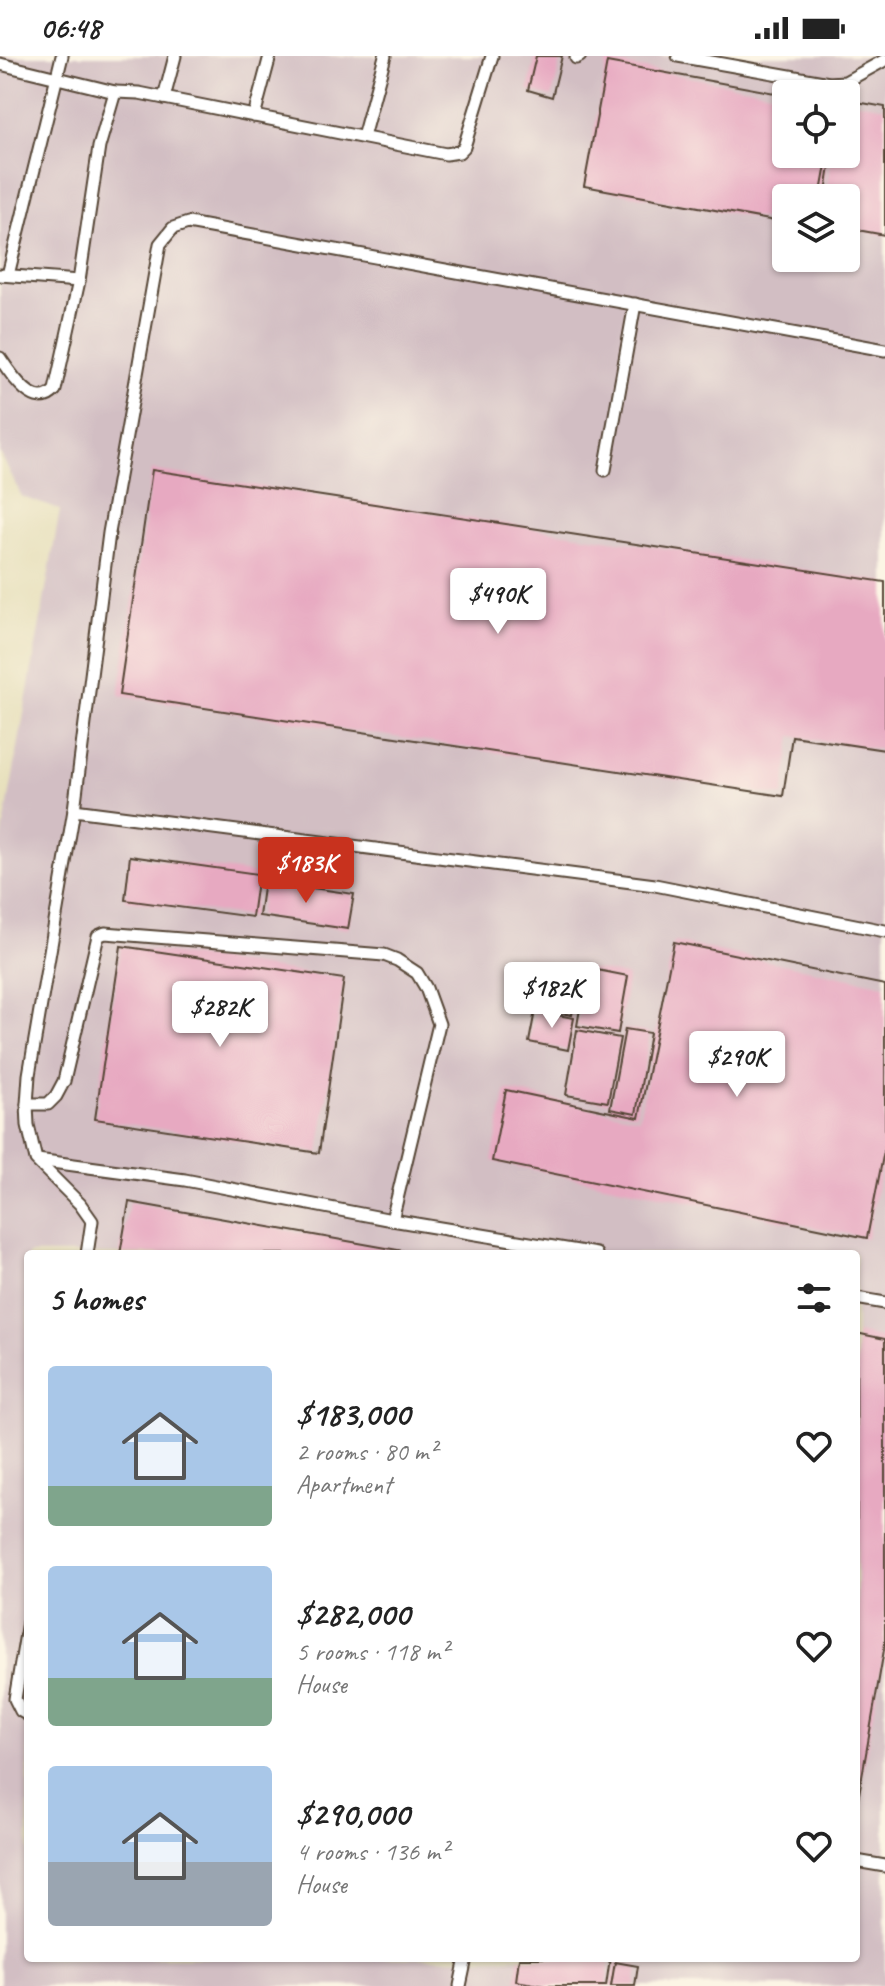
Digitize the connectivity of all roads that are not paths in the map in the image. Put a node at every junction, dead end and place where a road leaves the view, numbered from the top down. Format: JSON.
{"nodes":[{"id":1,"x":62,"y":56,"type":"edge"},
{"id":2,"x":175,"y":56,"type":"edge"},
{"id":3,"x":270,"y":56,"type":"edge"},
{"id":4,"x":385,"y":56,"type":"edge"},
{"id":5,"x":492,"y":56,"type":"edge"},
{"id":6,"x":678,"y":56,"type":"edge"},
{"id":7,"x":885,"y":60,"type":"edge"},
{"id":8,"x":0,"y":64,"type":"edge"},
{"id":9,"x":56,"y":79,"type":"junction"},
{"id":10,"x":115,"y":92,"type":"junction"},
{"id":11,"x":164,"y":98,"type":"junction"},
{"id":12,"x":254,"y":116,"type":"junction"},
{"id":13,"x":363,"y":137,"type":"junction"},
{"id":14,"x":4,"y":275,"type":"edge"},
{"id":15,"x":79,"y":281,"type":"junction"},
{"id":16,"x":635,"y":304,"type":"junction"},
{"id":17,"x":885,"y":350,"type":"edge"},
{"id":18,"x":0,"y":358,"type":"edge"},
{"id":19,"x":605,"y":470,"type":"dead end"},
{"id":20,"x":74,"y":810,"type":"junction"},
{"id":21,"x":885,"y":931,"type":"edge"},
{"id":22,"x":27,"y":1104,"type":"junction"},
{"id":23,"x":36,"y":1160,"type":"junction"},
{"id":24,"x":392,"y":1220,"type":"junction"},
{"id":25,"x":88,"y":1250,"type":"edge"},
{"id":26,"x":572,"y":1250,"type":"edge"},
{"id":27,"x":860,"y":1299,"type":"edge"},
{"id":28,"x":885,"y":1303,"type":"edge"},
{"id":29,"x":24,"y":1646,"type":"edge"},
{"id":30,"x":24,"y":1713,"type":"edge"},
{"id":31,"x":860,"y":1862,"type":"edge"},
{"id":32,"x":885,"y":1866,"type":"edge"},
{"id":33,"x":465,"y":1962,"type":"edge"},
{"id":34,"x":460,"y":1986,"type":"edge"}],
"edges":[{"from":1,"to":9,"type":"lane"},
{"from":2,"to":11,"type":"lane"},
{"from":3,"to":12,"type":"lane"},
{"from":4,"to":13,"type":"lane"},
{"from":5,"to":13,"type":"lane"},
{"from":6,"to":7,"type":"lane"},
{"from":8,"to":9,"type":"lane"},
{"from":9,"to":10,"type":"lane"},
{"from":9,"to":14,"type":"lane"},
{"from":10,"to":11,"type":"lane"},
{"from":10,"to":15,"type":"lane"},
{"from":11,"to":12,"type":"lane"},
{"from":12,"to":13,"type":"lane"},
{"from":14,"to":15,"type":"lane"},
{"from":15,"to":18,"type":"lane"},
{"from":16,"to":17,"type":"lane"},
{"from":16,"to":19,"type":"lane"},
{"from":16,"to":20,"type":"lane"},
{"from":20,"to":21,"type":"lane"},
{"from":20,"to":22,"type":"lane"},
{"from":22,"to":23,"type":"lane"},
{"from":22,"to":24,"type":"lane"},
{"from":23,"to":24,"type":"lane"},
{"from":23,"to":25,"type":"lane"},
{"from":24,"to":26,"type":"lane"},
{"from":27,"to":28,"type":"lane"},
{"from":29,"to":30,"type":"lane"},
{"from":31,"to":32,"type":"lane"},
{"from":33,"to":34,"type":"lane"}]}
